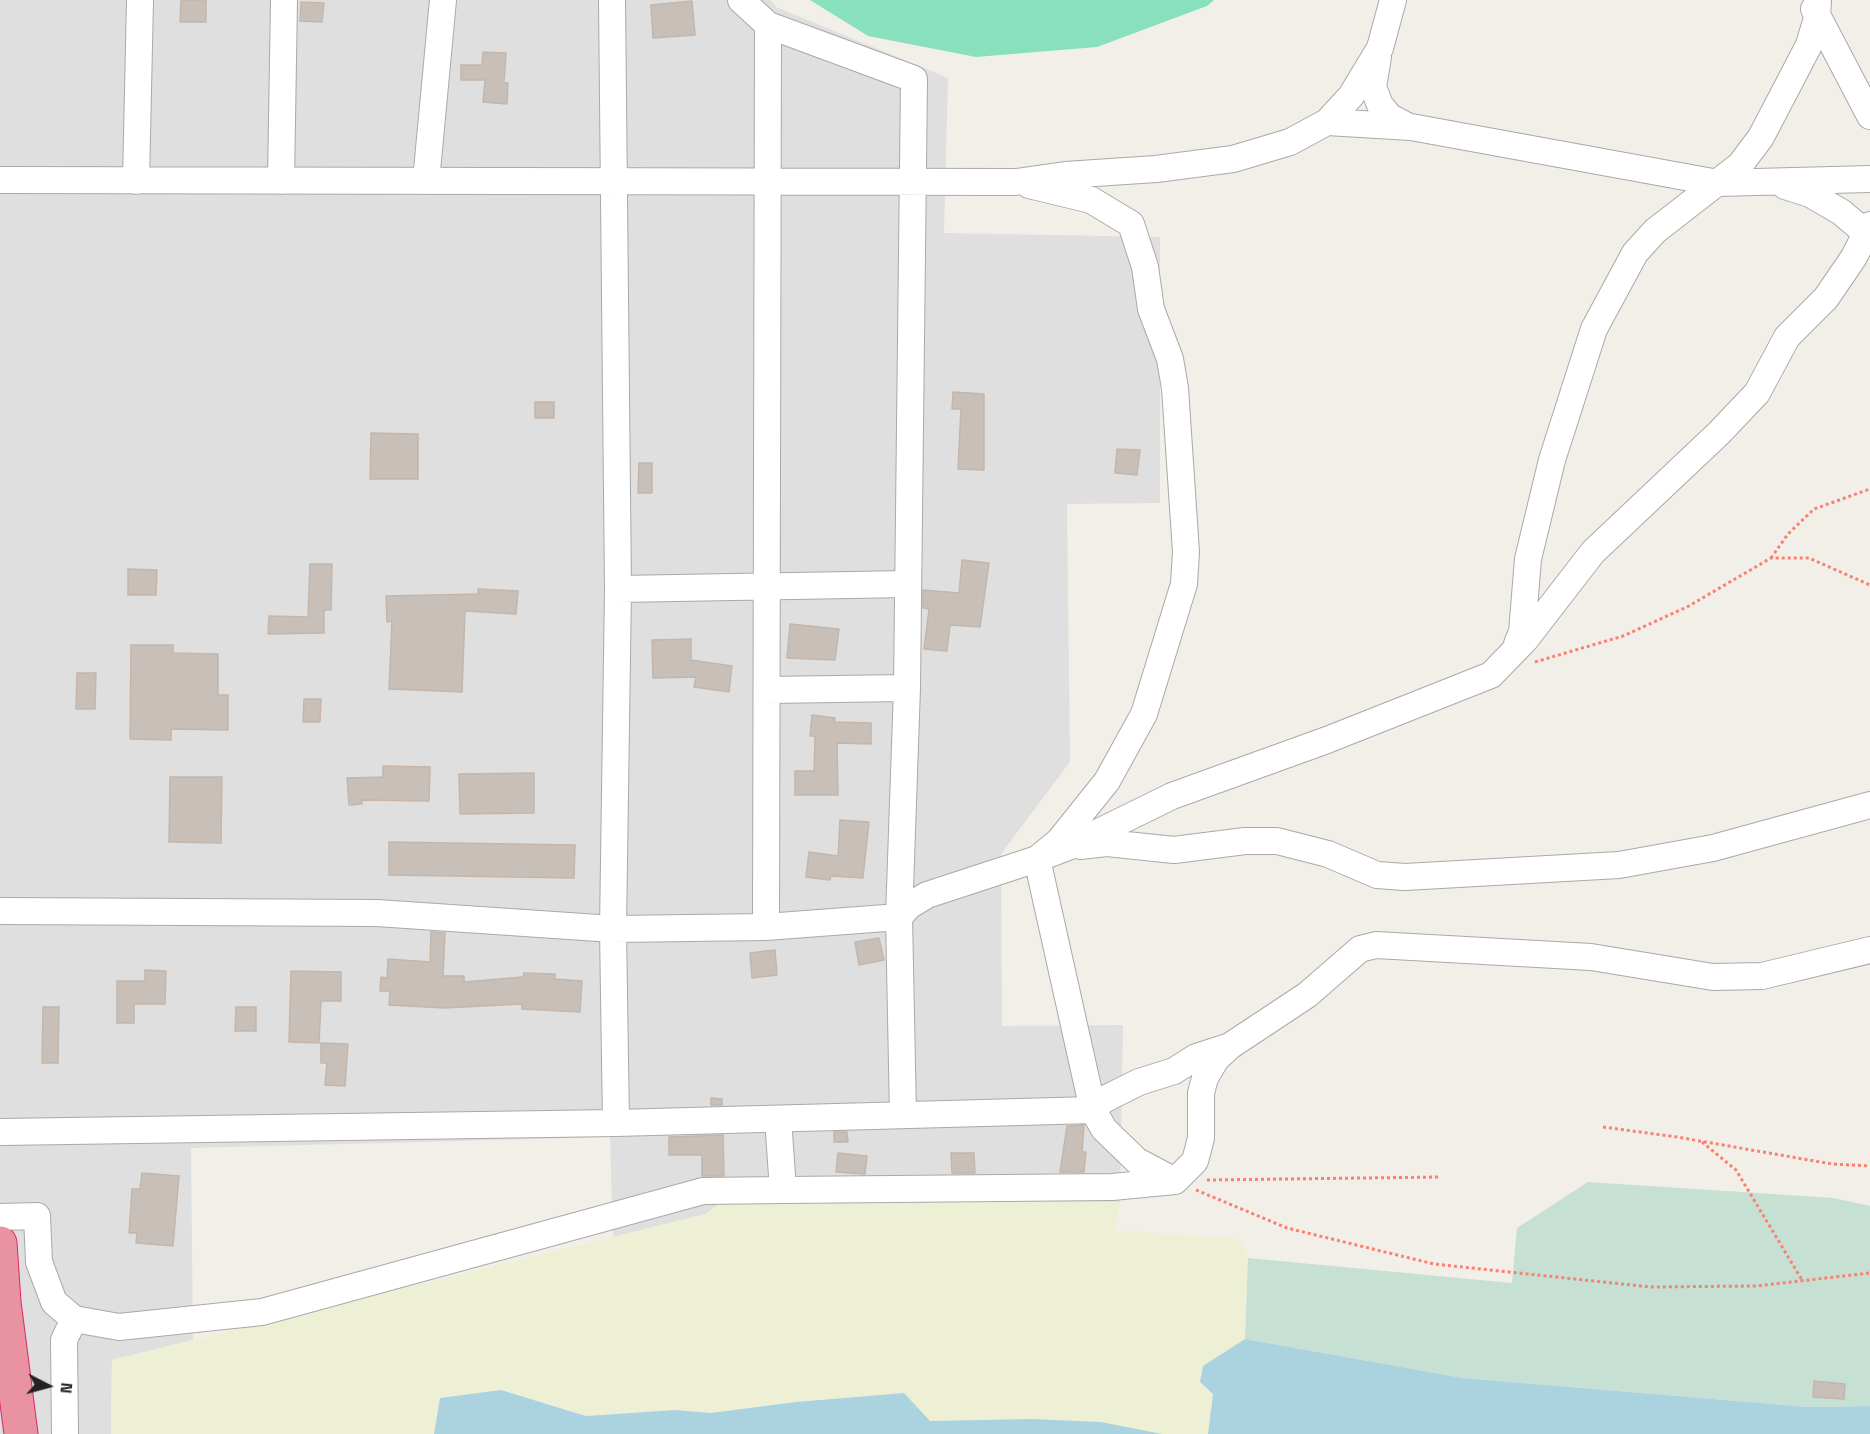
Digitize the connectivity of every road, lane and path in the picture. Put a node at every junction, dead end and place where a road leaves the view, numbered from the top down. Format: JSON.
{"nodes":[{"id":1,"x":140,"y":0,"type":"edge"},
{"id":2,"x":284,"y":0,"type":"edge"},
{"id":3,"x":443,"y":0,"type":"edge"},
{"id":4,"x":612,"y":0,"type":"edge"},
{"id":5,"x":741,"y":0,"type":"edge"},
{"id":6,"x":1393,"y":0,"type":"edge"},
{"id":7,"x":1815,"y":6,"type":"edge"},
{"id":8,"x":768,"y":25,"type":"junction"},
{"id":9,"x":1380,"y":48,"type":"junction"},
{"id":10,"x":1870,"y":116,"type":"edge"},
{"id":11,"x":1327,"y":122,"type":"junction"},
{"id":12,"x":1411,"y":128,"type":"junction"},
{"id":13,"x":1870,"y":179,"type":"edge"},
{"id":14,"x":0,"y":180,"type":"edge"},
{"id":15,"x":136,"y":181,"type":"junction"},
{"id":16,"x":281,"y":181,"type":"junction"},
{"id":17,"x":426,"y":182,"type":"junction"},
{"id":18,"x":612,"y":182,"type":"junction"},
{"id":19,"x":1016,"y":182,"type":"junction"},
{"id":20,"x":1773,"y":182,"type":"junction"},
{"id":21,"x":768,"y":183,"type":"junction"},
{"id":22,"x":913,"y":183,"type":"junction"},
{"id":23,"x":1718,"y":183,"type":"junction"},
{"id":24,"x":1869,"y":232,"type":"edge"},
{"id":25,"x":1870,"y":489,"type":"edge"},
{"id":26,"x":1771,"y":558,"type":"junction"},
{"id":27,"x":908,"y":584,"type":"junction"},
{"id":28,"x":1870,"y":585,"type":"edge"},
{"id":29,"x":767,"y":586,"type":"junction"},
{"id":30,"x":618,"y":589,"type":"junction"},
{"id":31,"x":1523,"y":659,"type":"junction"},
{"id":32,"x":907,"y":688,"type":"junction"},
{"id":33,"x":766,"y":690,"type":"junction"},
{"id":34,"x":1870,"y":805,"type":"edge"},
{"id":35,"x":1068,"y":847,"type":"junction"},
{"id":36,"x":1037,"y":859,"type":"junction"},
{"id":37,"x":0,"y":911,"type":"edge"},
{"id":38,"x":899,"y":917,"type":"junction"},
{"id":39,"x":766,"y":927,"type":"junction"},
{"id":40,"x":613,"y":929,"type":"junction"},
{"id":41,"x":1870,"y":951,"type":"edge"},
{"id":42,"x":1230,"y":1046,"type":"junction"},
{"id":43,"x":1093,"y":1110,"type":"junction"},
{"id":44,"x":903,"y":1115,"type":"junction"},
{"id":45,"x":778,"y":1119,"type":"junction"},
{"id":46,"x":616,"y":1123,"type":"junction"},
{"id":47,"x":1603,"y":1127,"type":"dead end"},
{"id":48,"x":0,"y":1132,"type":"edge"},
{"id":49,"x":1700,"y":1140,"type":"junction"},
{"id":50,"x":1870,"y":1166,"type":"edge"},
{"id":51,"x":1441,"y":1177,"type":"dead end"},
{"id":52,"x":1175,"y":1181,"type":"junction"},
{"id":53,"x":783,"y":1190,"type":"junction"},
{"id":54,"x":0,"y":1217,"type":"edge"},
{"id":55,"x":0,"y":1243,"type":"edge"},
{"id":56,"x":1870,"y":1272,"type":"edge"},
{"id":57,"x":1802,"y":1280,"type":"junction"},
{"id":58,"x":2,"y":1302,"type":"edge"},
{"id":59,"x":74,"y":1319,"type":"junction"},
{"id":60,"x":21,"y":1434,"type":"edge"},
{"id":61,"x":65,"y":1434,"type":"edge"}],
"edges":[{"from":1,"to":15,"type":"street"},
{"from":2,"to":16,"type":"street"},
{"from":3,"to":17,"type":"street"},
{"from":4,"to":18,"type":"street"},
{"from":5,"to":8,"type":"street"},
{"from":6,"to":9,"type":"street"},
{"from":7,"to":10,"type":"street"},
{"from":7,"to":23,"type":"street"},
{"from":8,"to":21,"type":"street"},
{"from":8,"to":22,"type":"street"},
{"from":9,"to":11,"type":"street"},
{"from":9,"to":12,"type":"street"},
{"from":11,"to":12,"type":"street"},
{"from":11,"to":19,"type":"street"},
{"from":12,"to":23,"type":"street"},
{"from":13,"to":20,"type":"street"},
{"from":14,"to":15,"type":"street"},
{"from":15,"to":16,"type":"street"},
{"from":16,"to":17,"type":"street"},
{"from":17,"to":18,"type":"street"},
{"from":18,"to":21,"type":"street"},
{"from":18,"to":30,"type":"street"},
{"from":19,"to":22,"type":"street"},
{"from":19,"to":36,"type":"street"},
{"from":20,"to":23,"type":"street"},
{"from":20,"to":24,"type":"street"},
{"from":21,"to":22,"type":"street"},
{"from":21,"to":29,"type":"street"},
{"from":22,"to":27,"type":"street"},
{"from":23,"to":31,"type":"street"},
{"from":24,"to":31,"type":"street"},
{"from":25,"to":26,"type":"path"},
{"from":26,"to":28,"type":"path"},
{"from":26,"to":31,"type":"path"},
{"from":27,"to":29,"type":"street"},
{"from":27,"to":32,"type":"street"},
{"from":29,"to":30,"type":"street"},
{"from":29,"to":33,"type":"street"},
{"from":30,"to":40,"type":"street"},
{"from":31,"to":35,"type":"street"},
{"from":32,"to":33,"type":"street"},
{"from":32,"to":38,"type":"street"},
{"from":33,"to":39,"type":"street"},
{"from":34,"to":35,"type":"street"},
{"from":35,"to":36,"type":"street"},
{"from":36,"to":38,"type":"street"},
{"from":36,"to":43,"type":"street"},
{"from":37,"to":40,"type":"street"},
{"from":38,"to":39,"type":"street"},
{"from":38,"to":44,"type":"street"},
{"from":39,"to":40,"type":"street"},
{"from":40,"to":46,"type":"street"},
{"from":41,"to":42,"type":"street"},
{"from":42,"to":43,"type":"street"},
{"from":42,"to":52,"type":"street"},
{"from":43,"to":44,"type":"street"},
{"from":43,"to":52,"type":"street"},
{"from":44,"to":45,"type":"street"},
{"from":45,"to":46,"type":"street"},
{"from":45,"to":53,"type":"street"},
{"from":46,"to":48,"type":"street"},
{"from":47,"to":49,"type":"path"},
{"from":49,"to":50,"type":"path"},
{"from":49,"to":57,"type":"path"},
{"from":51,"to":52,"type":"path"},
{"from":52,"to":53,"type":"street"},
{"from":52,"to":57,"type":"path"},
{"from":53,"to":59,"type":"street"},
{"from":54,"to":59,"type":"street"},
{"from":55,"to":58,"type":"highway"},
{"from":56,"to":57,"type":"path"},
{"from":58,"to":60,"type":"highway"},
{"from":59,"to":61,"type":"street"}]}
